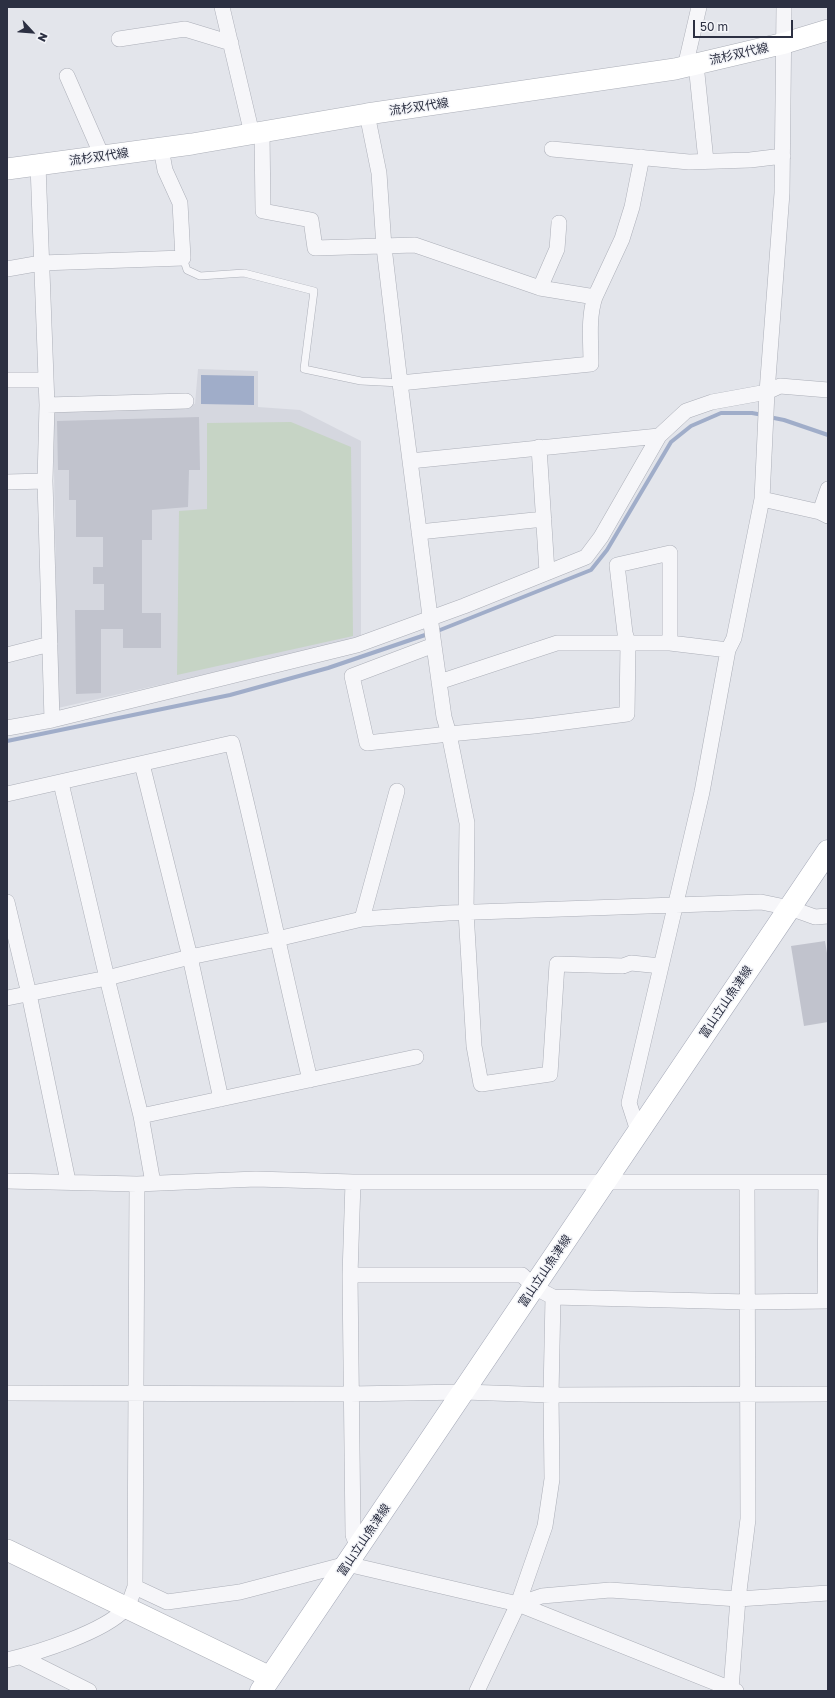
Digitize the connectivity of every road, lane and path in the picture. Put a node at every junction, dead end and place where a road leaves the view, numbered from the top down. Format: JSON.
{"nodes":[{"id":1,"x":222,"y":7,"type":"edge"},
{"id":2,"x":699,"y":7,"type":"edge"},
{"id":3,"x":784,"y":7,"type":"edge"},
{"id":4,"x":828,"y":30,"type":"edge"},
{"id":5,"x":119,"y":39,"type":"dead end"},
{"id":6,"x":785,"y":43,"type":"junction"},
{"id":7,"x":231,"y":44,"type":"junction"},
{"id":8,"x":691,"y":65,"type":"junction"},
{"id":9,"x":67,"y":76,"type":"dead end"},
{"id":10,"x":367,"y":114,"type":"junction"},
{"id":11,"x":257,"y":133,"type":"junction"},
{"id":12,"x":161,"y":148,"type":"junction"},
{"id":13,"x":552,"y":149,"type":"dead end"},
{"id":14,"x":102,"y":156,"type":"junction"},
{"id":15,"x":783,"y":156,"type":"junction"},
{"id":16,"x":642,"y":157,"type":"junction"},
{"id":17,"x":706,"y":161,"type":"junction"},
{"id":18,"x":38,"y":165,"type":"junction"},
{"id":19,"x":7,"y":169,"type":"edge"},
{"id":20,"x":559,"y":223,"type":"dead end"},
{"id":21,"x":384,"y":247,"type":"junction"},
{"id":22,"x":183,"y":258,"type":"junction"},
{"id":23,"x":41,"y":263,"type":"junction"},
{"id":24,"x":7,"y":269,"type":"edge"},
{"id":25,"x":540,"y":288,"type":"junction"},
{"id":26,"x":595,"y":297,"type":"junction"},
{"id":27,"x":7,"y":380,"type":"edge"},
{"id":28,"x":45,"y":380,"type":"junction"},
{"id":29,"x":400,"y":383,"type":"junction"},
{"id":30,"x":828,"y":390,"type":"edge"},
{"id":31,"x":767,"y":400,"type":"junction"},
{"id":32,"x":186,"y":401,"type":"dead end"},
{"id":33,"x":47,"y":404,"type":"junction"},
{"id":34,"x":659,"y":436,"type":"junction"},
{"id":35,"x":538,"y":447,"type":"junction"},
{"id":36,"x":410,"y":461,"type":"junction"},
{"id":37,"x":45,"y":481,"type":"junction"},
{"id":38,"x":7,"y":482,"type":"edge"},
{"id":39,"x":828,"y":490,"type":"edge"},
{"id":40,"x":762,"y":499,"type":"junction"},
{"id":41,"x":824,"y":514,"type":"edge"},
{"id":42,"x":544,"y":519,"type":"junction"},
{"id":43,"x":419,"y":532,"type":"junction"},
{"id":44,"x":548,"y":572,"type":"junction"},
{"id":45,"x":431,"y":621,"type":"junction"},
{"id":46,"x":628,"y":643,"type":"junction"},
{"id":47,"x":670,"y":643,"type":"junction"},
{"id":48,"x":50,"y":644,"type":"junction"},
{"id":49,"x":434,"y":644,"type":"junction"},
{"id":50,"x":728,"y":650,"type":"junction"},
{"id":51,"x":7,"y":654,"type":"edge"},
{"id":52,"x":439,"y":682,"type":"junction"},
{"id":53,"x":52,"y":720,"type":"junction"},
{"id":54,"x":7,"y":728,"type":"edge"},
{"id":55,"x":449,"y":734,"type":"junction"},
{"id":56,"x":142,"y":764,"type":"junction"},
{"id":57,"x":61,"y":783,"type":"junction"},
{"id":58,"x":397,"y":791,"type":"dead end"},
{"id":59,"x":7,"y":794,"type":"edge"},
{"id":60,"x":828,"y":851,"type":"edge"},
{"id":61,"x":7,"y":902,"type":"edge"},
{"id":62,"x":676,"y":905,"type":"junction"},
{"id":63,"x":790,"y":908,"type":"junction"},
{"id":64,"x":466,"y":912,"type":"junction"},
{"id":65,"x":828,"y":916,"type":"edge"},
{"id":66,"x":362,"y":919,"type":"junction"},
{"id":67,"x":277,"y":939,"type":"junction"},
{"id":68,"x":190,"y":957,"type":"junction"},
{"id":69,"x":661,"y":966,"type":"junction"},
{"id":70,"x":107,"y":978,"type":"junction"},
{"id":71,"x":29,"y":994,"type":"junction"},
{"id":72,"x":7,"y":998,"type":"edge"},
{"id":73,"x":416,"y":1057,"type":"dead end"},
{"id":74,"x":310,"y":1080,"type":"junction"},
{"id":75,"x":221,"y":1099,"type":"junction"},
{"id":76,"x":141,"y":1116,"type":"junction"},
{"id":77,"x":638,"y":1131,"type":"junction"},
{"id":78,"x":7,"y":1181,"type":"edge"},
{"id":79,"x":68,"y":1181,"type":"junction"},
{"id":80,"x":353,"y":1182,"type":"junction"},
{"id":81,"x":605,"y":1182,"type":"junction"},
{"id":82,"x":747,"y":1182,"type":"junction"},
{"id":83,"x":827,"y":1182,"type":"edge"},
{"id":84,"x":153,"y":1183,"type":"junction"},
{"id":85,"x":137,"y":1184,"type":"junction"},
{"id":86,"x":350,"y":1275,"type":"junction"},
{"id":87,"x":534,"y":1287,"type":"junction"},
{"id":88,"x":554,"y":1297,"type":"junction"},
{"id":89,"x":827,"y":1301,"type":"edge"},
{"id":90,"x":747,"y":1302,"type":"junction"},
{"id":91,"x":464,"y":1392,"type":"junction"},
{"id":92,"x":7,"y":1393,"type":"edge"},
{"id":93,"x":136,"y":1393,"type":"junction"},
{"id":94,"x":350,"y":1394,"type":"junction"},
{"id":95,"x":748,"y":1394,"type":"junction"},
{"id":96,"x":828,"y":1394,"type":"edge"},
{"id":97,"x":551,"y":1395,"type":"junction"},
{"id":98,"x":7,"y":1550,"type":"edge"},
{"id":99,"x":353,"y":1556,"type":"junction"},
{"id":100,"x":135,"y":1587,"type":"junction"},
{"id":101,"x":828,"y":1593,"type":"edge"},
{"id":102,"x":738,"y":1599,"type":"junction"},
{"id":103,"x":518,"y":1604,"type":"junction"},
{"id":104,"x":126,"y":1608,"type":"junction"},
{"id":105,"x":14,"y":1658,"type":"edge"},
{"id":106,"x":266,"y":1684,"type":"edge"},
{"id":107,"x":714,"y":1688,"type":"edge"},
{"id":108,"x":733,"y":1690,"type":"edge"},
{"id":109,"x":89,"y":1691,"type":"edge"},
{"id":110,"x":477,"y":1691,"type":"edge"}],
"edges":[{"from":1,"to":7,"type":"street"},
{"from":2,"to":8,"type":"street"},
{"from":3,"to":6,"type":"street"},
{"from":4,"to":6,"type":"main road","name":"流杉双代線"},
{"from":5,"to":7,"type":"street"},
{"from":6,"to":8,"type":"main road","name":"流杉双代線"},
{"from":6,"to":15,"type":"street"},
{"from":7,"to":11,"type":"street"},
{"from":8,"to":10,"type":"main road","name":"流杉双代線"},
{"from":8,"to":17,"type":"street"},
{"from":9,"to":14,"type":"street"},
{"from":10,"to":11,"type":"main road","name":"流杉双代線"},
{"from":10,"to":21,"type":"street"},
{"from":11,"to":12,"type":"main road","name":"流杉双代線"},
{"from":11,"to":21,"type":"street"},
{"from":12,"to":14,"type":"main road","name":"流杉双代線"},
{"from":12,"to":22,"type":"street"},
{"from":13,"to":16,"type":"street"},
{"from":14,"to":18,"type":"main road","name":"流杉双代線"},
{"from":15,"to":17,"type":"street"},
{"from":15,"to":31,"type":"street"},
{"from":16,"to":17,"type":"street"},
{"from":16,"to":26,"type":"street"},
{"from":18,"to":19,"type":"main road","name":"流杉双代線"},
{"from":18,"to":23,"type":"street"},
{"from":20,"to":25,"type":"street"},
{"from":21,"to":25,"type":"street"},
{"from":21,"to":29,"type":"street"},
{"from":22,"to":23,"type":"street"},
{"from":22,"to":29,"type":"lane"},
{"from":23,"to":24,"type":"street"},
{"from":23,"to":28,"type":"street"},
{"from":25,"to":26,"type":"street"},
{"from":26,"to":29,"type":"street"},
{"from":27,"to":28,"type":"street"},
{"from":28,"to":33,"type":"street"},
{"from":29,"to":36,"type":"street"},
{"from":30,"to":31,"type":"street"},
{"from":31,"to":34,"type":"street"},
{"from":31,"to":40,"type":"street"},
{"from":32,"to":33,"type":"street"},
{"from":33,"to":37,"type":"street"},
{"from":34,"to":35,"type":"street"},
{"from":34,"to":44,"type":"street"},
{"from":35,"to":36,"type":"street"},
{"from":35,"to":42,"type":"street"},
{"from":36,"to":43,"type":"street"},
{"from":37,"to":38,"type":"street"},
{"from":37,"to":48,"type":"street"},
{"from":39,"to":41,"type":"street"},
{"from":40,"to":41,"type":"street"},
{"from":40,"to":50,"type":"street"},
{"from":42,"to":43,"type":"street"},
{"from":42,"to":44,"type":"street"},
{"from":43,"to":45,"type":"street"},
{"from":44,"to":45,"type":"street"},
{"from":45,"to":49,"type":"street"},
{"from":45,"to":53,"type":"street"},
{"from":46,"to":47,"type":"street"},
{"from":46,"to":47,"type":"street"},
{"from":46,"to":52,"type":"street"},
{"from":46,"to":55,"type":"street"},
{"from":47,"to":50,"type":"street"},
{"from":48,"to":51,"type":"street"},
{"from":48,"to":53,"type":"street"},
{"from":49,"to":52,"type":"street"},
{"from":49,"to":55,"type":"street"},
{"from":50,"to":62,"type":"street"},
{"from":52,"to":55,"type":"street"},
{"from":53,"to":54,"type":"street"},
{"from":55,"to":64,"type":"street"},
{"from":56,"to":57,"type":"street"},
{"from":56,"to":67,"type":"street"},
{"from":56,"to":68,"type":"street"},
{"from":57,"to":59,"type":"street"},
{"from":57,"to":70,"type":"street"},
{"from":58,"to":66,"type":"street"},
{"from":60,"to":63,"type":"main road","name":"富山立山魚津線"},
{"from":61,"to":71,"type":"street"},
{"from":62,"to":63,"type":"street"},
{"from":62,"to":64,"type":"street"},
{"from":62,"to":69,"type":"street"},
{"from":63,"to":65,"type":"street"},
{"from":63,"to":77,"type":"main road","name":"富山立山魚津線"},
{"from":64,"to":66,"type":"street"},
{"from":64,"to":69,"type":"street"},
{"from":66,"to":67,"type":"street"},
{"from":67,"to":68,"type":"street"},
{"from":67,"to":74,"type":"street"},
{"from":68,"to":70,"type":"street"},
{"from":68,"to":75,"type":"street"},
{"from":69,"to":77,"type":"street"},
{"from":70,"to":71,"type":"street"},
{"from":70,"to":76,"type":"street"},
{"from":71,"to":72,"type":"street"},
{"from":71,"to":79,"type":"street"},
{"from":73,"to":74,"type":"street"},
{"from":74,"to":75,"type":"street"},
{"from":75,"to":76,"type":"street"},
{"from":76,"to":84,"type":"street"},
{"from":77,"to":81,"type":"main road","name":"富山立山魚津線"},
{"from":78,"to":79,"type":"street"},
{"from":79,"to":85,"type":"street"},
{"from":80,"to":81,"type":"street"},
{"from":80,"to":84,"type":"street"},
{"from":80,"to":86,"type":"street"},
{"from":81,"to":82,"type":"street"},
{"from":81,"to":87,"type":"main road","name":"富山立山魚津線"},
{"from":82,"to":83,"type":"street"},
{"from":82,"to":90,"type":"street"},
{"from":83,"to":89,"type":"street"},
{"from":84,"to":85,"type":"street"},
{"from":85,"to":93,"type":"street"},
{"from":86,"to":87,"type":"street"},
{"from":86,"to":94,"type":"street"},
{"from":87,"to":88,"type":"street"},
{"from":87,"to":91,"type":"main road","name":"富山立山魚津線"},
{"from":88,"to":90,"type":"street"},
{"from":88,"to":97,"type":"street"},
{"from":89,"to":90,"type":"street"},
{"from":90,"to":95,"type":"street"},
{"from":91,"to":94,"type":"street"},
{"from":91,"to":97,"type":"street"},
{"from":91,"to":99,"type":"main road","name":"富山立山魚津線"},
{"from":92,"to":93,"type":"street"},
{"from":93,"to":94,"type":"street"},
{"from":93,"to":100,"type":"street"},
{"from":94,"to":99,"type":"street"},
{"from":95,"to":96,"type":"street"},
{"from":95,"to":97,"type":"street"},
{"from":95,"to":102,"type":"street"},
{"from":97,"to":103,"type":"street"},
{"from":98,"to":104,"type":"main road"},
{"from":99,"to":100,"type":"street"},
{"from":99,"to":103,"type":"street"},
{"from":99,"to":106,"type":"main road","name":"富山立山魚津線"},
{"from":100,"to":104,"type":"street"},
{"from":101,"to":102,"type":"street"},
{"from":102,"to":103,"type":"street"},
{"from":102,"to":108,"type":"street"},
{"from":103,"to":107,"type":"street"},
{"from":103,"to":110,"type":"street"},
{"from":104,"to":105,"type":"street"},
{"from":104,"to":106,"type":"main road"},
{"from":105,"to":109,"type":"street"},
{"from":107,"to":108,"type":"street"}]}
